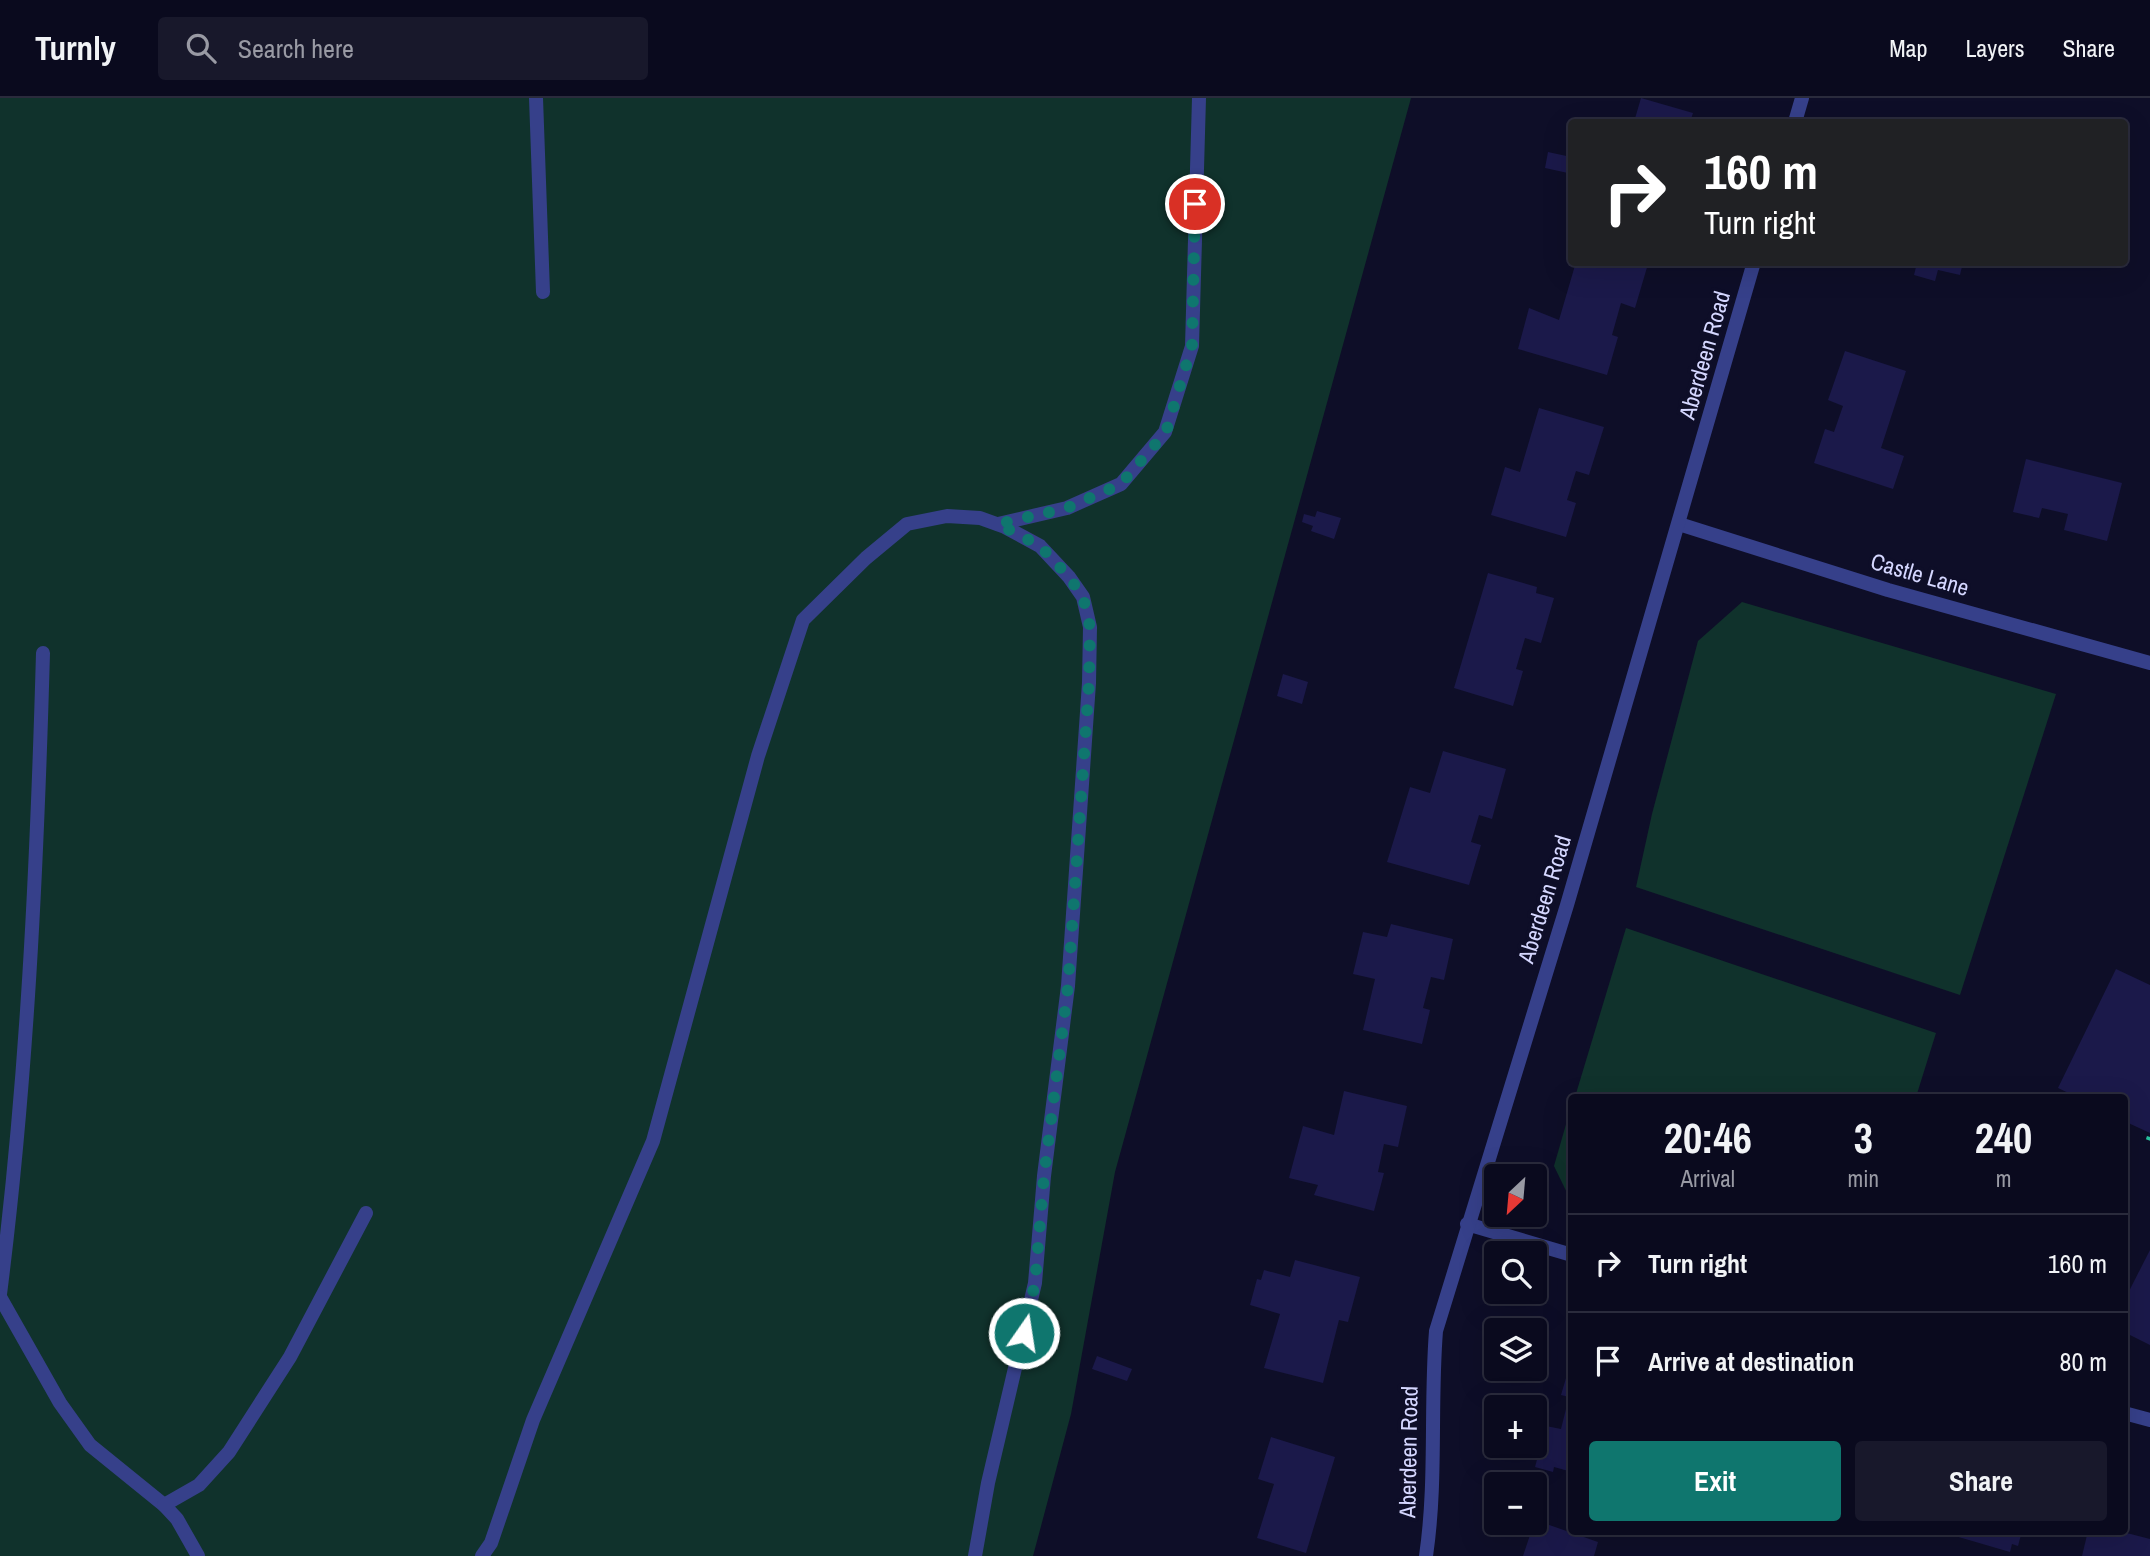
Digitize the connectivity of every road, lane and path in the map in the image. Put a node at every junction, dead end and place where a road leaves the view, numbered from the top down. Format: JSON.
{"nodes":[{"id":1,"x":536,"y":98,"type":"edge"},
{"id":2,"x":1199,"y":98,"type":"edge"},
{"id":3,"x":1802,"y":98,"type":"edge"},
{"id":4,"x":1796,"y":119,"type":"edge"},
{"id":5,"x":1753,"y":266,"type":"edge"},
{"id":6,"x":543,"y":292,"type":"dead end"},
{"id":7,"x":998,"y":524,"type":"junction"},
{"id":8,"x":1679,"y":524,"type":"junction"},
{"id":9,"x":43,"y":653,"type":"dead end"},
{"id":10,"x":2150,"y":663,"type":"edge"},
{"id":11,"x":366,"y":1213,"type":"dead end"},
{"id":12,"x":1467,"y":1224,"type":"junction"},
{"id":13,"x":1568,"y":1254,"type":"edge"},
{"id":14,"x":0,"y":1296,"type":"edge"},
{"id":15,"x":2128,"y":1414,"type":"edge"},
{"id":16,"x":2150,"y":1420,"type":"edge"},
{"id":17,"x":164,"y":1505,"type":"junction"},
{"id":18,"x":198,"y":1556,"type":"edge"},
{"id":19,"x":482,"y":1556,"type":"edge"},
{"id":20,"x":975,"y":1556,"type":"edge"},
{"id":21,"x":1426,"y":1556,"type":"edge"}],
"edges":[{"from":1,"to":6,"type":"street"},
{"from":2,"to":7,"type":"street"},
{"from":3,"to":4,"type":"street"},
{"from":5,"to":8,"type":"street","name":"Aberdeen Road"},
{"from":7,"to":19,"type":"street"},
{"from":7,"to":20,"type":"street"},
{"from":8,"to":10,"type":"street","name":"Castle Lane"},
{"from":8,"to":12,"type":"street","name":"Aberdeen Road"},
{"from":9,"to":14,"type":"street"},
{"from":11,"to":17,"type":"street"},
{"from":12,"to":13,"type":"street"},
{"from":12,"to":21,"type":"street","name":"Aberdeen Road"},
{"from":14,"to":17,"type":"street"},
{"from":15,"to":16,"type":"street"},
{"from":17,"to":18,"type":"street"}]}
